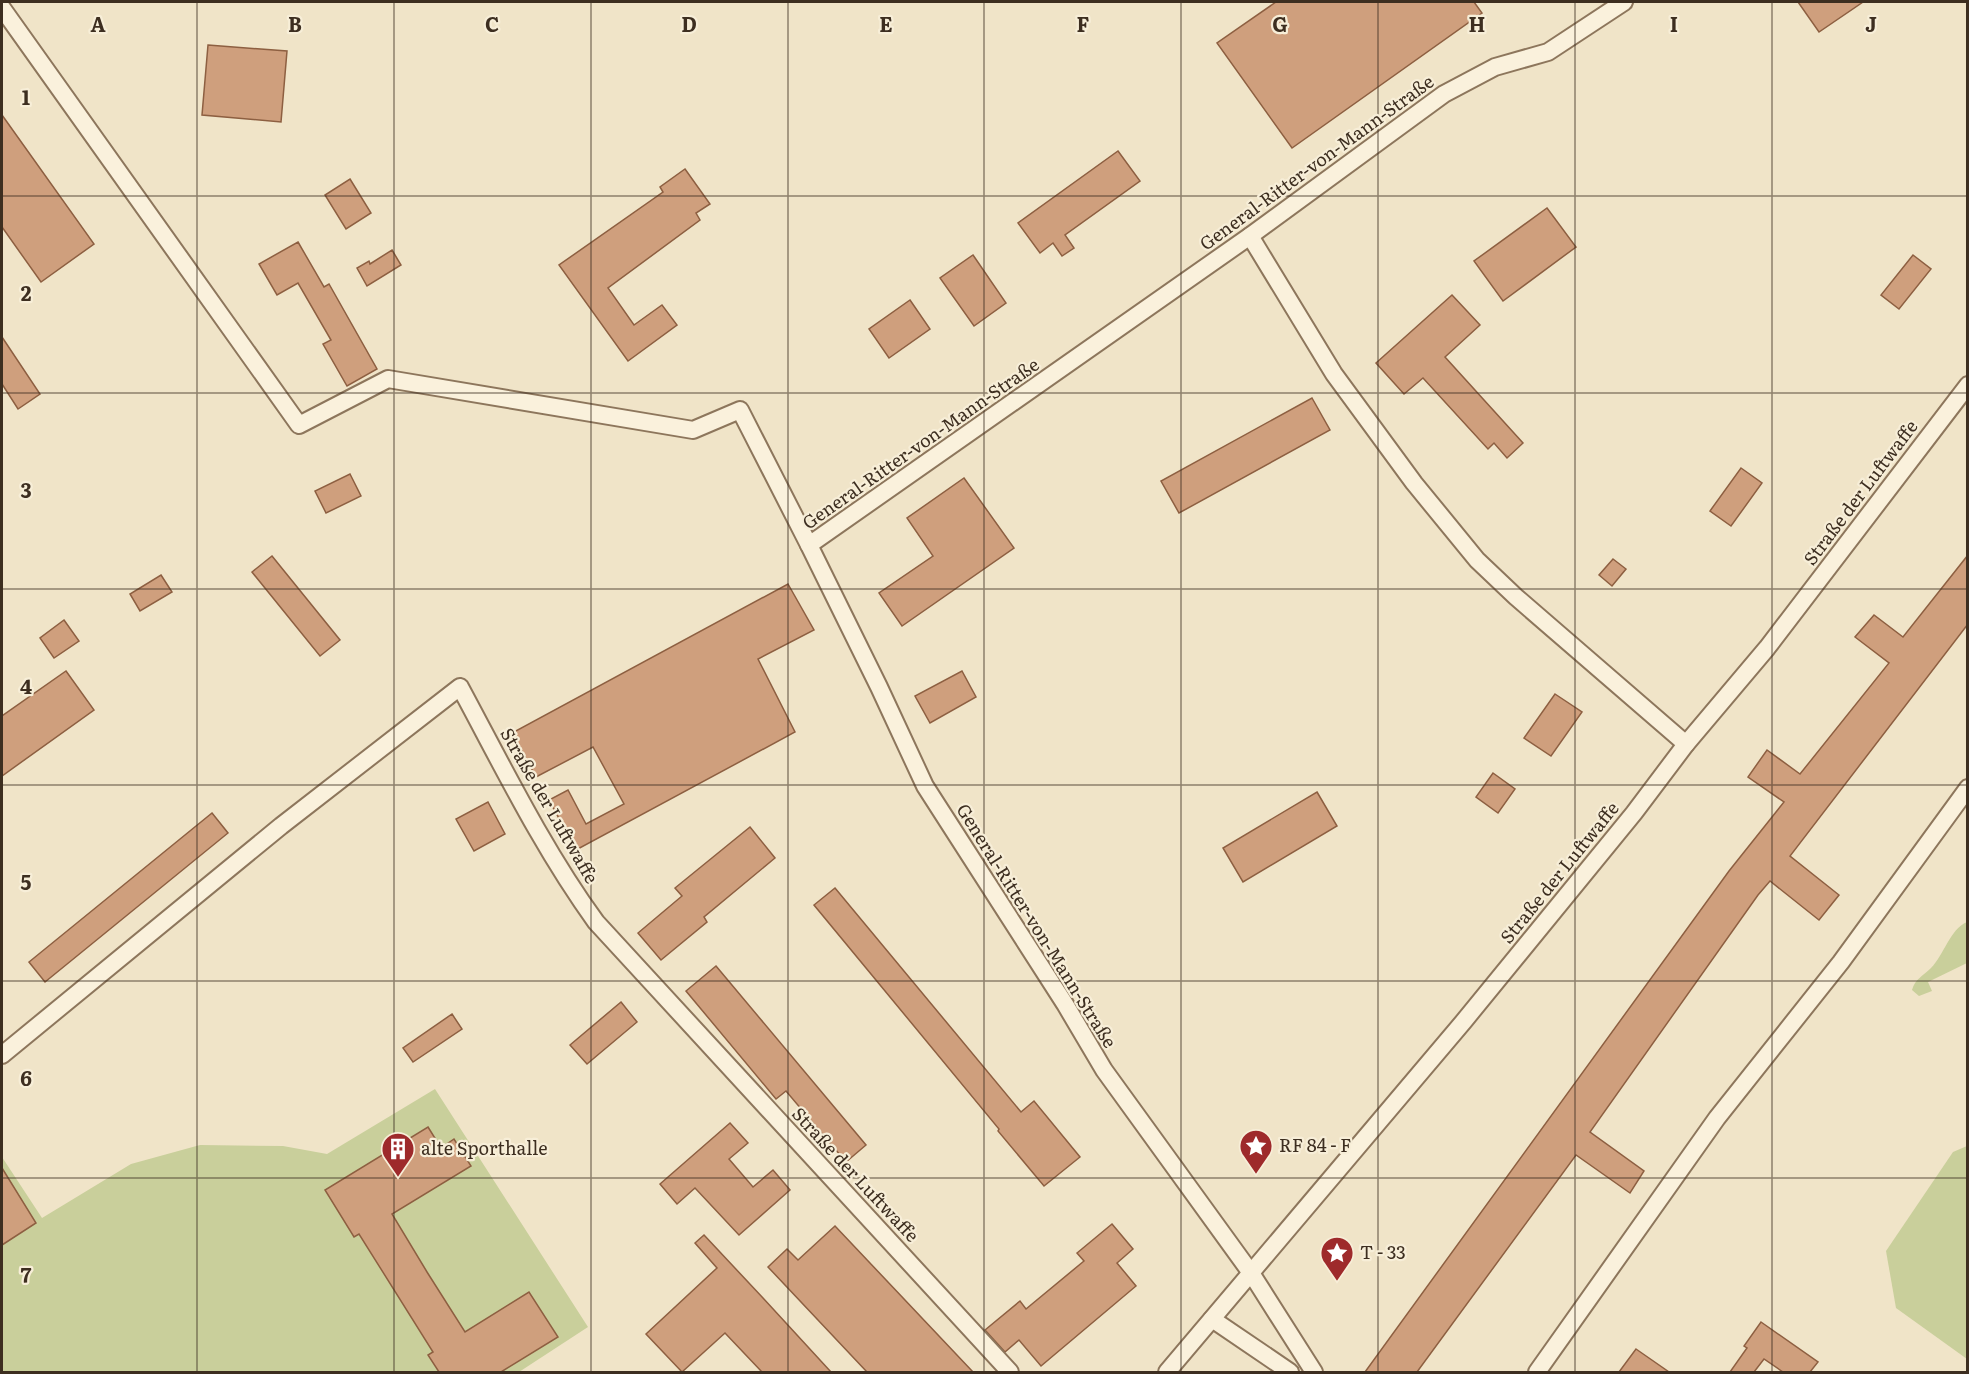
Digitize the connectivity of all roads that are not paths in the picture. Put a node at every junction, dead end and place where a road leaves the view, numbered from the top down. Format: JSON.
{"nodes":[{"id":1,"x":1624,"y":2,"type":"edge"},
{"id":2,"x":2,"y":9,"type":"edge"},
{"id":3,"x":1250,"y":236,"type":"junction"},
{"id":4,"x":1968,"y":385,"type":"edge"},
{"id":5,"x":809,"y":545,"type":"junction"},
{"id":6,"x":1686,"y":744,"type":"junction"},
{"id":7,"x":1968,"y":788,"type":"edge"},
{"id":8,"x":2,"y":1055,"type":"edge"},
{"id":9,"x":1251,"y":1273,"type":"junction"},
{"id":10,"x":1212,"y":1319,"type":"junction"},
{"id":11,"x":1010,"y":1372,"type":"edge"},
{"id":12,"x":1167,"y":1372,"type":"edge"},
{"id":13,"x":1290,"y":1372,"type":"edge"},
{"id":14,"x":1314,"y":1372,"type":"edge"},
{"id":15,"x":1537,"y":1372,"type":"edge"}],
"edges":[{"from":1,"to":3,"type":"street","name":"General-Ritter-von-Mann-Straße"},
{"from":2,"to":5,"type":"street"},
{"from":3,"to":5,"type":"street","name":"General-Ritter-von-Mann-Straße"},
{"from":3,"to":6,"type":"street"},
{"from":4,"to":6,"type":"street","name":"Straße der Luftwaffe"},
{"from":5,"to":9,"type":"street","name":"General-Ritter-von-Mann-Straße"},
{"from":6,"to":9,"type":"street","name":"Straße der Luftwaffe"},
{"from":7,"to":15,"type":"street"},
{"from":8,"to":11,"type":"street","name":"Straße der Luftwaffe"},
{"from":9,"to":10,"type":"street","name":"Straße der Luftwaffe"},
{"from":9,"to":14,"type":"street","name":"General-Ritter-von-Mann-Straße"},
{"from":10,"to":12,"type":"street","name":"Straße der Luftwaffe"},
{"from":10,"to":13,"type":"street"}]}
